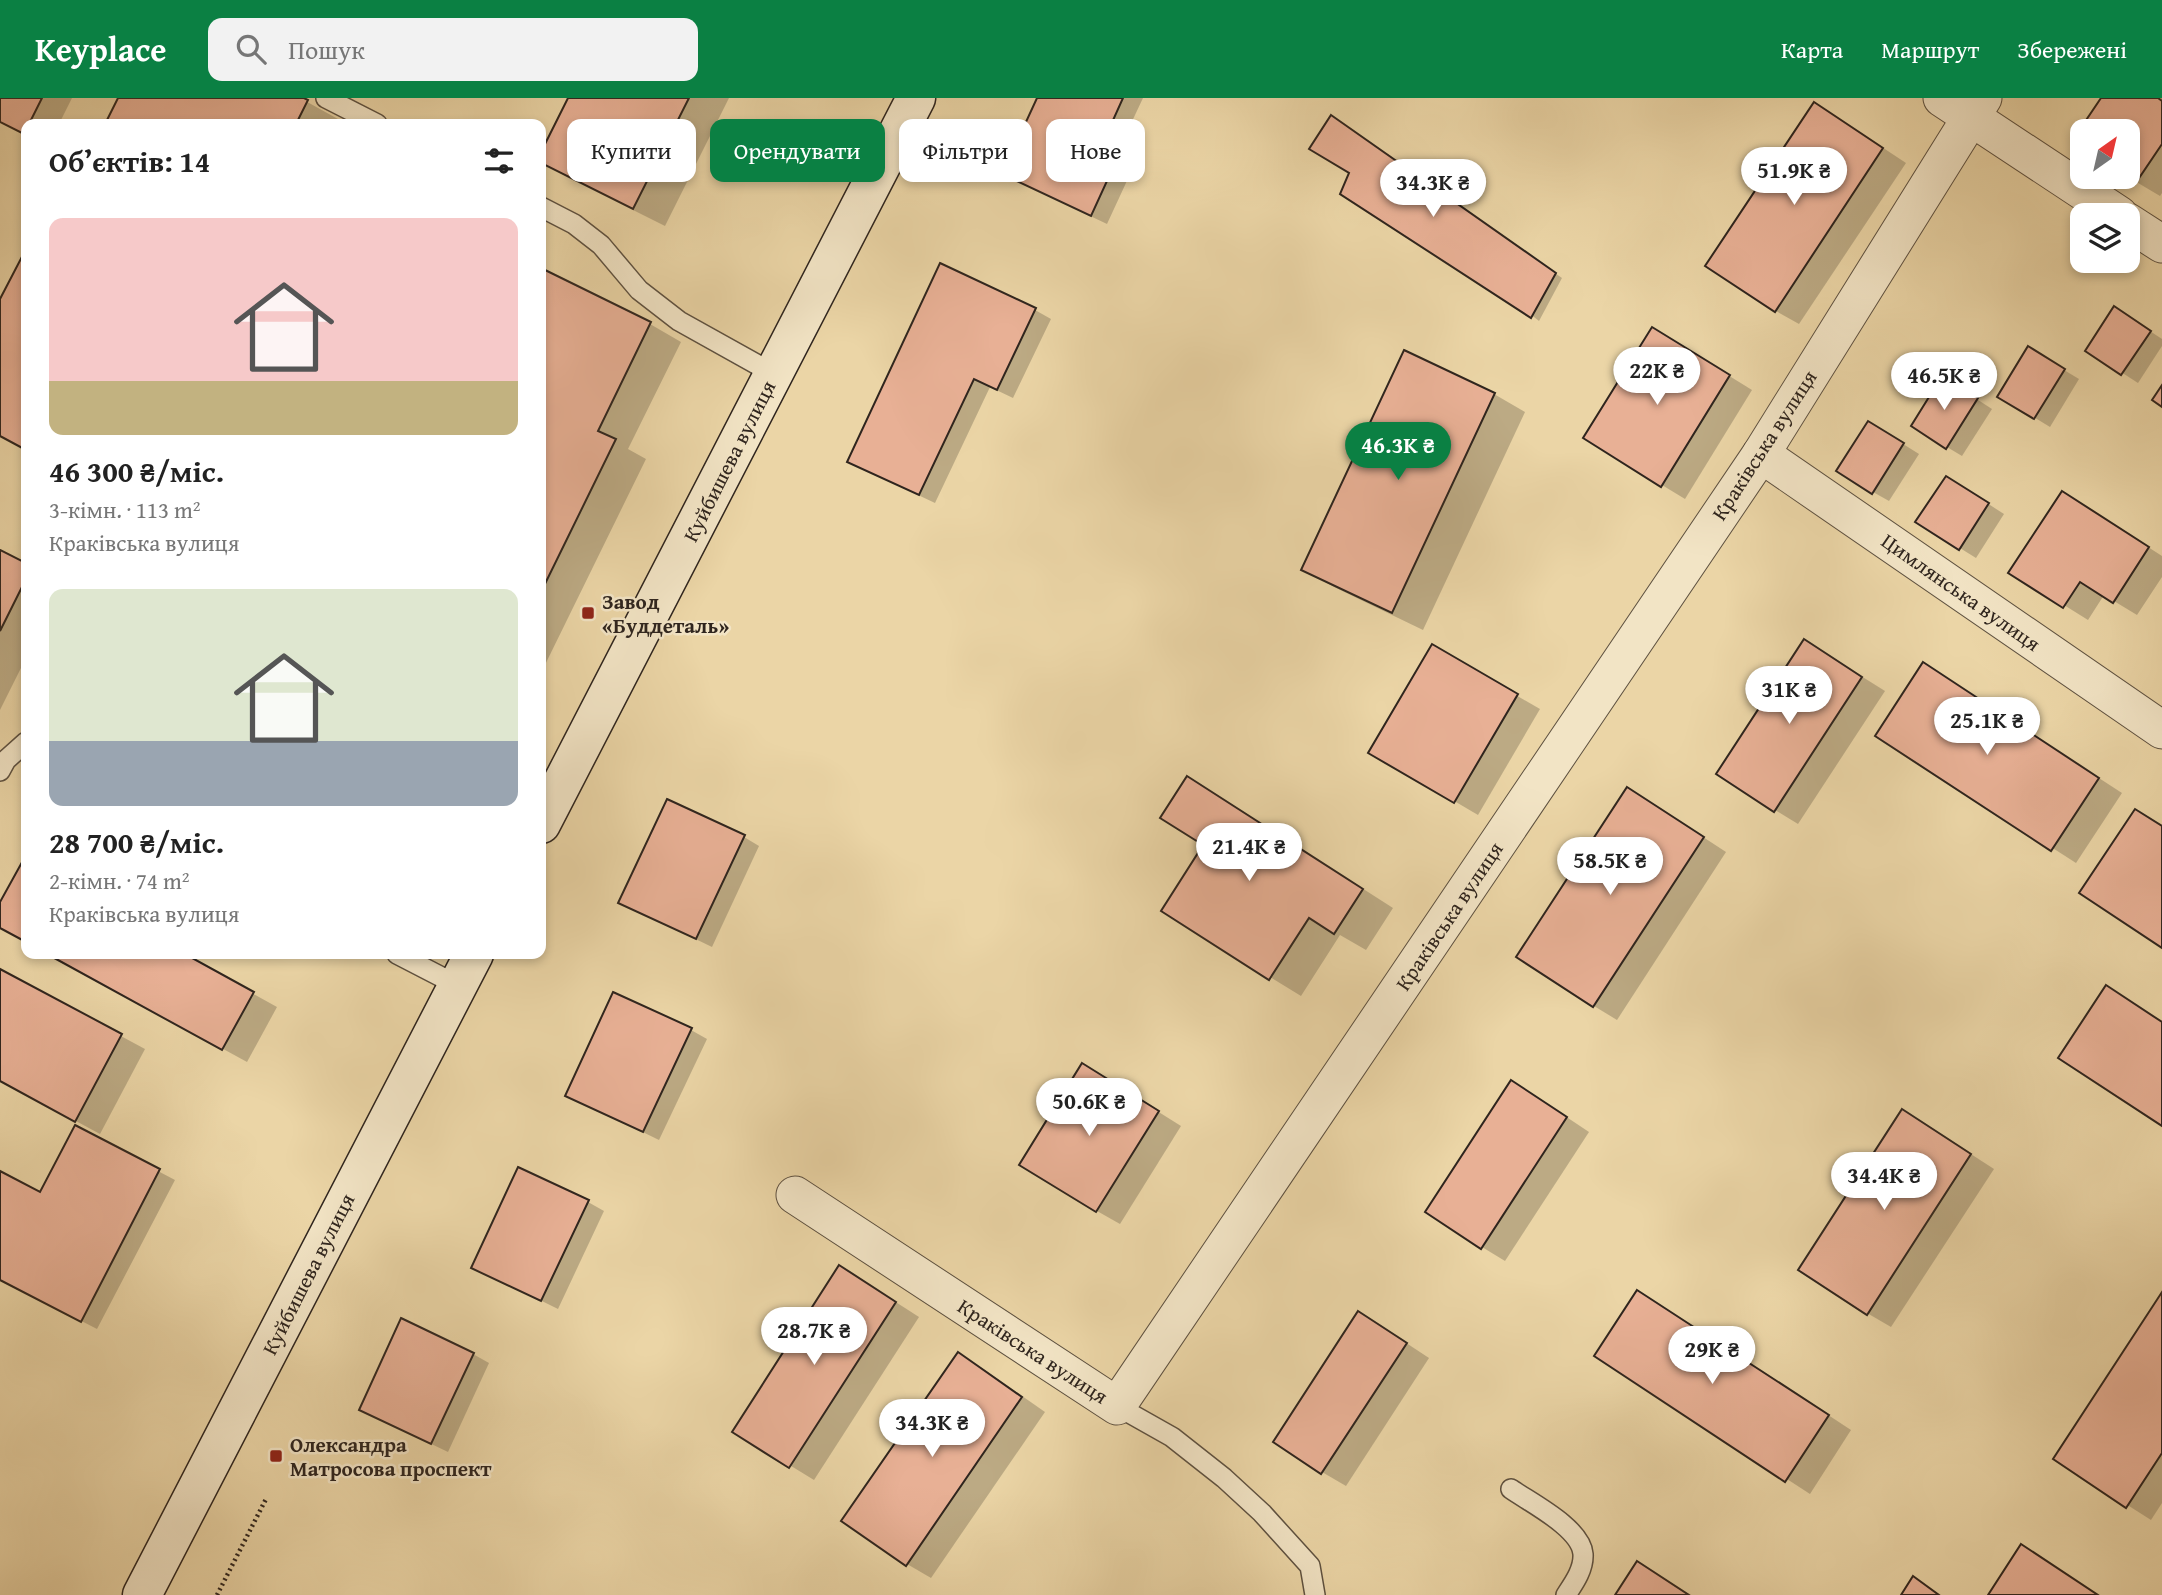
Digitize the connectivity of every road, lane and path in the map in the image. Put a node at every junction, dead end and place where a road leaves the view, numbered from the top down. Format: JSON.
{"nodes":[{"id":1,"x":326,"y":98,"type":"edge"},
{"id":2,"x":916,"y":98,"type":"edge"},
{"id":3,"x":1965,"y":104,"type":"edge"},
{"id":4,"x":367,"y":119,"type":"edge"},
{"id":5,"x":2102,"y":203,"type":"edge"},
{"id":6,"x":546,"y":210,"type":"edge"},
{"id":7,"x":2140,"y":230,"type":"edge"},
{"id":8,"x":2162,"y":244,"type":"edge"},
{"id":9,"x":774,"y":374,"type":"junction"},
{"id":10,"x":1761,"y":454,"type":"junction"},
{"id":11,"x":2162,"y":730,"type":"edge"},
{"id":12,"x":21,"y":746,"type":"edge"},
{"id":13,"x":0,"y":771,"type":"edge"},
{"id":14,"x":546,"y":814,"type":"edge"},
{"id":15,"x":420,"y":959,"type":"edge"},
{"id":16,"x":466,"y":969,"type":"edge"},
{"id":17,"x":795,"y":1195,"type":"dead end"},
{"id":18,"x":1117,"y":1406,"type":"junction"},
{"id":19,"x":1511,"y":1489,"type":"dead end"},
{"id":20,"x":265,"y":1499,"type":"dead end"},
{"id":21,"x":142,"y":1595,"type":"edge"},
{"id":22,"x":217,"y":1595,"type":"edge"},
{"id":23,"x":1315,"y":1595,"type":"edge"},
{"id":24,"x":1566,"y":1595,"type":"edge"}],
"edges":[{"from":1,"to":4,"type":"lane"},
{"from":2,"to":9,"type":"main road","name":"Куйбишева вулиця"},
{"from":3,"to":5,"type":"street"},
{"from":3,"to":10,"type":"street","name":"Краківська вулиця"},
{"from":6,"to":9,"type":"lane"},
{"from":7,"to":8,"type":"street"},
{"from":9,"to":14,"type":"main road","name":"Куйбишева вулиця"},
{"from":10,"to":11,"type":"street","name":"Цимлянська вулиця"},
{"from":10,"to":18,"type":"street","name":"Краківська вулиця"},
{"from":12,"to":13,"type":"lane"},
{"from":15,"to":16,"type":"lane"},
{"from":16,"to":21,"type":"main road","name":"Куйбишева вулиця"},
{"from":17,"to":18,"type":"street","name":"Краківська вулиця"},
{"from":18,"to":23,"type":"lane"},
{"from":19,"to":24,"type":"lane"},
{"from":20,"to":22,"type":"path"}]}
